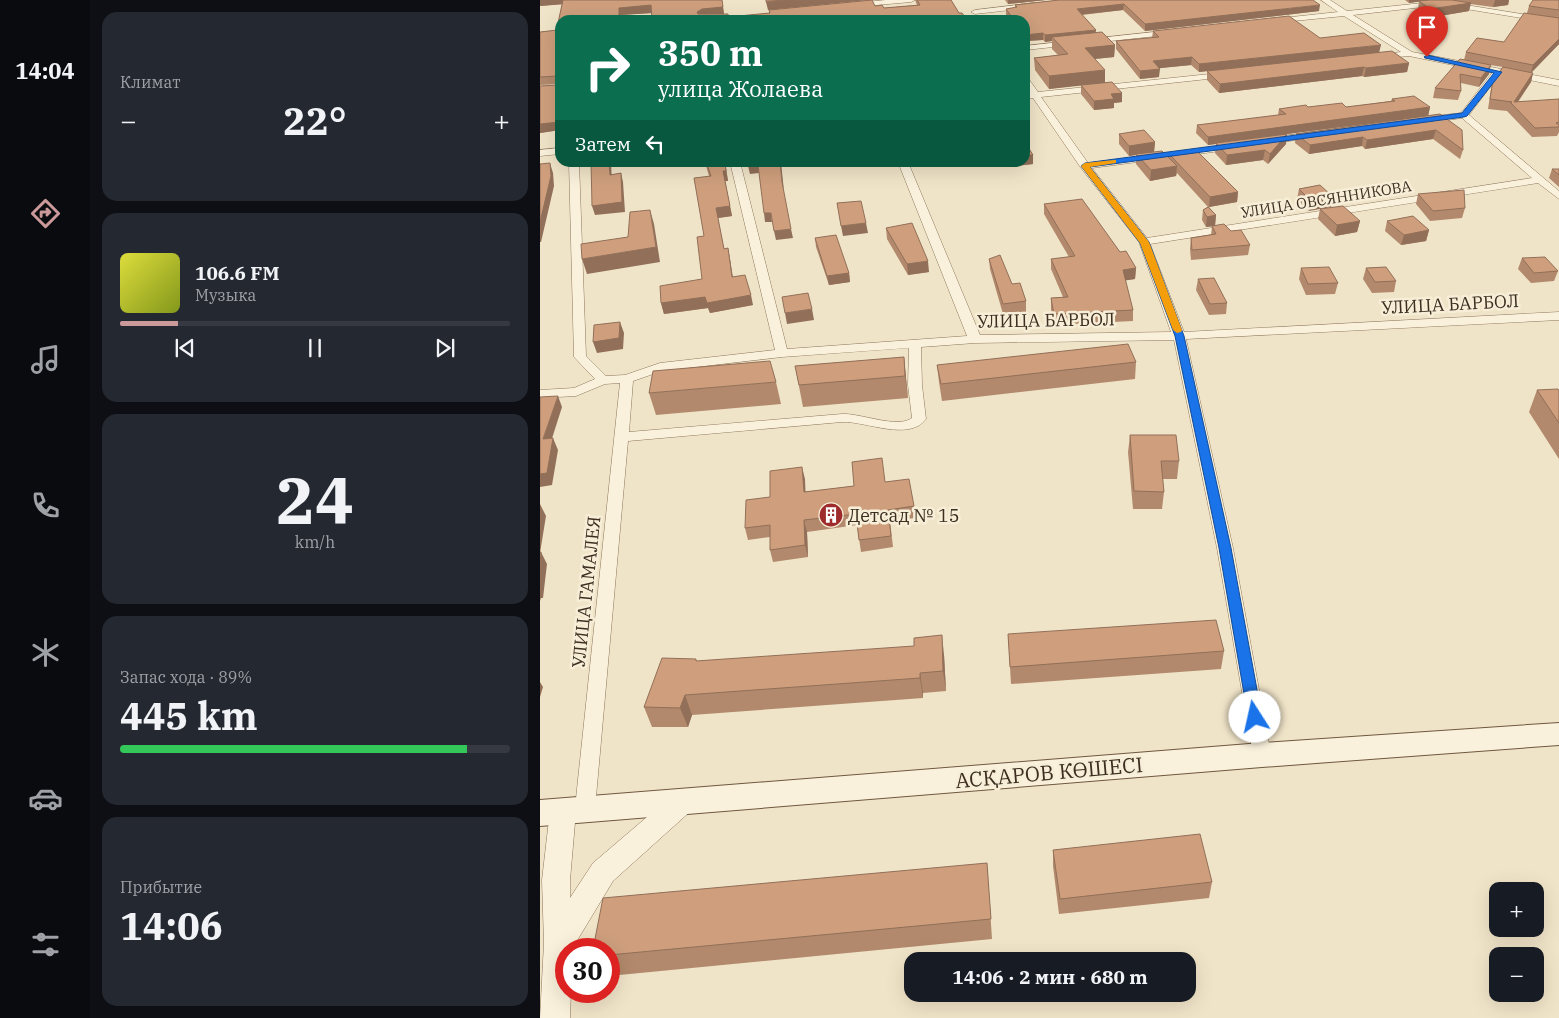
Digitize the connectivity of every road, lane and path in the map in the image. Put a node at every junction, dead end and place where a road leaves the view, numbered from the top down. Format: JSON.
{"nodes":[{"id":1,"x":911,"y":0,"type":"edge"},
{"id":2,"x":1325,"y":0,"type":"edge"},
{"id":3,"x":1044,"y":4,"type":"edge"},
{"id":4,"x":842,"y":7,"type":"edge"},
{"id":5,"x":1344,"y":13,"type":"junction"},
{"id":6,"x":977,"y":15,"type":"edge"},
{"id":7,"x":1267,"y":22,"type":"edge"},
{"id":8,"x":1559,"y":22,"type":"edge"},
{"id":9,"x":1180,"y":31,"type":"edge"},
{"id":10,"x":1030,"y":47,"type":"edge"},
{"id":11,"x":1409,"y":54,"type":"junction"},
{"id":12,"x":1370,"y":58,"type":"edge"},
{"id":13,"x":1498,"y":72,"type":"junction"},
{"id":14,"x":1232,"y":73,"type":"edge"},
{"id":15,"x":1556,"y":80,"type":"edge"},
{"id":16,"x":1030,"y":96,"type":"edge"},
{"id":17,"x":1464,"y":115,"type":"junction"},
{"id":18,"x":1416,"y":122,"type":"edge"},
{"id":19,"x":1328,"y":133,"type":"edge"},
{"id":20,"x":1260,"y":142,"type":"edge"},
{"id":21,"x":1241,"y":145,"type":"edge"},
{"id":22,"x":555,"y":152,"type":"edge"},
{"id":23,"x":540,"y":153,"type":"edge"},
{"id":24,"x":1085,"y":166,"type":"junction"},
{"id":25,"x":574,"y":167,"type":"edge"},
{"id":26,"x":736,"y":167,"type":"edge"},
{"id":27,"x":906,"y":167,"type":"edge"},
{"id":28,"x":1542,"y":180,"type":"junction"},
{"id":29,"x":1559,"y":196,"type":"edge"},
{"id":30,"x":1144,"y":242,"type":"junction"},
{"id":31,"x":1559,"y":316,"type":"edge"},
{"id":32,"x":1180,"y":336,"type":"junction"},
{"id":33,"x":975,"y":339,"type":"junction"},
{"id":34,"x":915,"y":343,"type":"junction"},
{"id":35,"x":782,"y":353,"type":"junction"},
{"id":36,"x":627,"y":379,"type":"junction"},
{"id":37,"x":602,"y":380,"type":"junction"},
{"id":38,"x":540,"y":394,"type":"edge"},
{"id":39,"x":621,"y":437,"type":"junction"},
{"id":40,"x":1559,"y":734,"type":"edge"},
{"id":41,"x":1262,"y":755,"type":"junction"},
{"id":42,"x":684,"y":801,"type":"junction"},
{"id":43,"x":563,"y":811,"type":"edge"},
{"id":44,"x":558,"y":938,"type":"edge"},
{"id":45,"x":561,"y":938,"type":"edge"},
{"id":46,"x":555,"y":999,"type":"edge"},
{"id":47,"x":554,"y":1018,"type":"edge"}],
"edges":[{"from":1,"to":4,"type":"street"},
{"from":2,"to":5,"type":"street"},
{"from":3,"to":6,"type":"street"},
{"from":5,"to":7,"type":"street"},
{"from":5,"to":8,"type":"street"},
{"from":5,"to":11,"type":"street"},
{"from":9,"to":10,"type":"street"},
{"from":11,"to":12,"type":"street"},
{"from":11,"to":13,"type":"street"},
{"from":13,"to":15,"type":"street"},
{"from":13,"to":17,"type":"street"},
{"from":14,"to":16,"type":"street"},
{"from":16,"to":24,"type":"street"},
{"from":17,"to":18,"type":"street"},
{"from":17,"to":28,"type":"street"},
{"from":19,"to":20,"type":"street"},
{"from":21,"to":24,"type":"street"},
{"from":22,"to":23,"type":"street"},
{"from":24,"to":30,"type":"street"},
{"from":25,"to":37,"type":"street"},
{"from":26,"to":35,"type":"street"},
{"from":27,"to":33,"type":"street"},
{"from":28,"to":29,"type":"street"},
{"from":28,"to":30,"type":"street","name":"УЛИЦА ОВСЯННИКОВА"},
{"from":30,"to":32,"type":"street"},
{"from":31,"to":32,"type":"street","name":"УЛИЦА БАРБОЛ"},
{"from":32,"to":33,"type":"street","name":"УЛИЦА БАРБОЛ"},
{"from":32,"to":41,"type":"street"},
{"from":33,"to":34,"type":"street","name":"УЛИЦА БАРБОЛ"},
{"from":34,"to":35,"type":"street","name":"УЛИЦА БАРБОЛ"},
{"from":34,"to":39,"type":"street"},
{"from":35,"to":36,"type":"street","name":"УЛИЦА БАРБОЛ"},
{"from":36,"to":37,"type":"street","name":"УЛИЦА БАРБОЛ"},
{"from":36,"to":39,"type":"street","name":"УЛИЦА ГАМАЛЕЯ"},
{"from":37,"to":38,"type":"street","name":"УЛИЦА БАРБОЛ"},
{"from":39,"to":43,"type":"street","name":"УЛИЦА ГАМАЛЕЯ"},
{"from":40,"to":41,"type":"main road","name":"АСҚАРОВ КӨШЕСІ"},
{"from":41,"to":42,"type":"main road","name":"АСҚАРОВ КӨШЕСІ"},
{"from":42,"to":43,"type":"main road","name":"АСҚАРОВ КӨШЕСІ"},
{"from":42,"to":45,"type":"street"},
{"from":43,"to":44,"type":"street"},
{"from":46,"to":47,"type":"street"}]}
